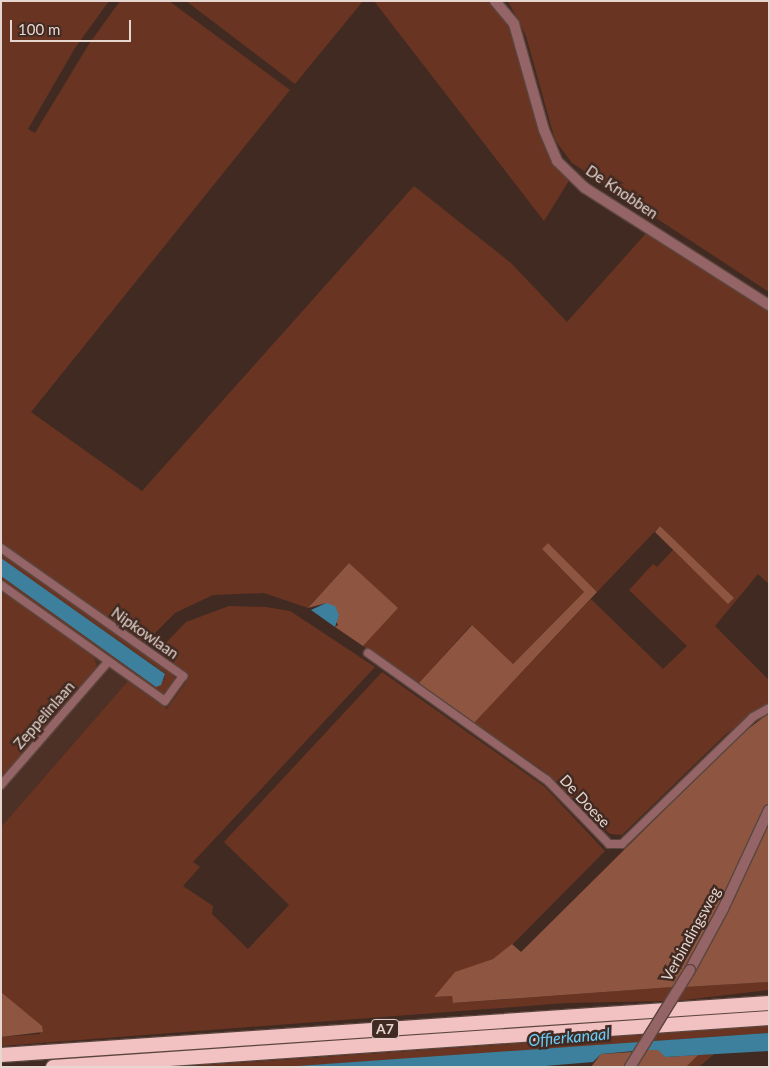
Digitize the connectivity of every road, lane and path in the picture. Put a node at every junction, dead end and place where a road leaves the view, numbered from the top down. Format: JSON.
{"nodes":[{"id":1,"x":495,"y":1,"type":"edge"},
{"id":2,"x":769,"y":305,"type":"edge"},
{"id":3,"x":1,"y":548,"type":"edge"},
{"id":4,"x":1,"y":585,"type":"edge"},
{"id":5,"x":368,"y":653,"type":"dead end"},
{"id":6,"x":108,"y":662,"type":"junction"},
{"id":7,"x":769,"y":708,"type":"edge"},
{"id":8,"x":1,"y":785,"type":"edge"},
{"id":9,"x":769,"y":810,"type":"edge"},
{"id":10,"x":769,"y":1002,"type":"edge"},
{"id":11,"x":769,"y":1018,"type":"edge"},
{"id":12,"x":1,"y":1054,"type":"edge"},
{"id":13,"x":53,"y":1067,"type":"edge"},
{"id":14,"x":630,"y":1067,"type":"edge"}],
"edges":[{"from":1,"to":2,"type":"street","name":"De Knobben"},
{"from":3,"to":6,"type":"street","name":"Nipkowlaan"},
{"from":4,"to":6,"type":"street","name":"Nipkowlaan"},
{"from":5,"to":7,"type":"street","name":"De Doese"},
{"from":6,"to":8,"type":"street","name":"Zeppelinlaan"},
{"from":9,"to":14,"type":"street","name":"Verbindingsweg","bridge":true},
{"from":10,"to":12,"type":"highway","number":"A7"},
{"from":11,"to":13,"type":"highway","number":"A7"}]}
